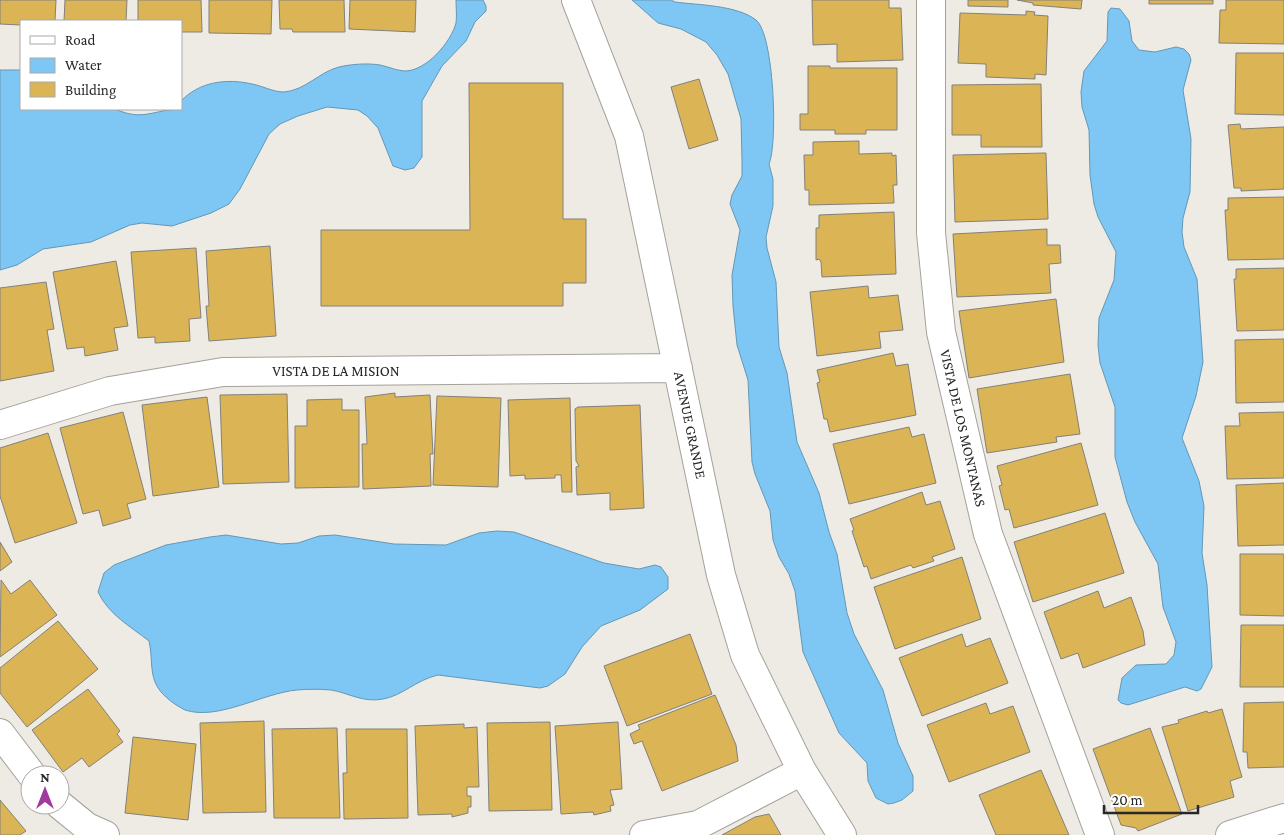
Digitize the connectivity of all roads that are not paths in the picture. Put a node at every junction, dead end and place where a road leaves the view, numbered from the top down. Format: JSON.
{"nodes":[{"id":1,"x":576,"y":0,"type":"edge"},
{"id":2,"x":931,"y":0,"type":"edge"},
{"id":3,"x":678,"y":368,"type":"junction"},
{"id":4,"x":0,"y":425,"type":"edge"},
{"id":5,"x":0,"y":733,"type":"edge"},
{"id":6,"x":24,"y":765,"type":"edge"},
{"id":7,"x":802,"y":771,"type":"junction"},
{"id":8,"x":70,"y":813,"type":"edge"},
{"id":9,"x":1284,"y":818,"type":"edge"},
{"id":10,"x":105,"y":835,"type":"edge"},
{"id":11,"x":644,"y":835,"type":"edge"},
{"id":12,"x":842,"y":835,"type":"edge"},
{"id":13,"x":1100,"y":835,"type":"edge"},
{"id":14,"x":1230,"y":835,"type":"edge"}],
"edges":[{"from":1,"to":3,"type":"street","name":"AVENUE GRANDE"},
{"from":2,"to":13,"type":"street","name":"VISTA DE LOS MONTANAS"},
{"from":3,"to":4,"type":"street","name":"VISTA DE LA MISION"},
{"from":3,"to":7,"type":"street","name":"AVENUE GRANDE"},
{"from":5,"to":6,"type":"street"},
{"from":7,"to":11,"type":"street"},
{"from":7,"to":12,"type":"street","name":"AVENUE GRANDE"},
{"from":8,"to":10,"type":"street"},
{"from":9,"to":14,"type":"street"}]}
